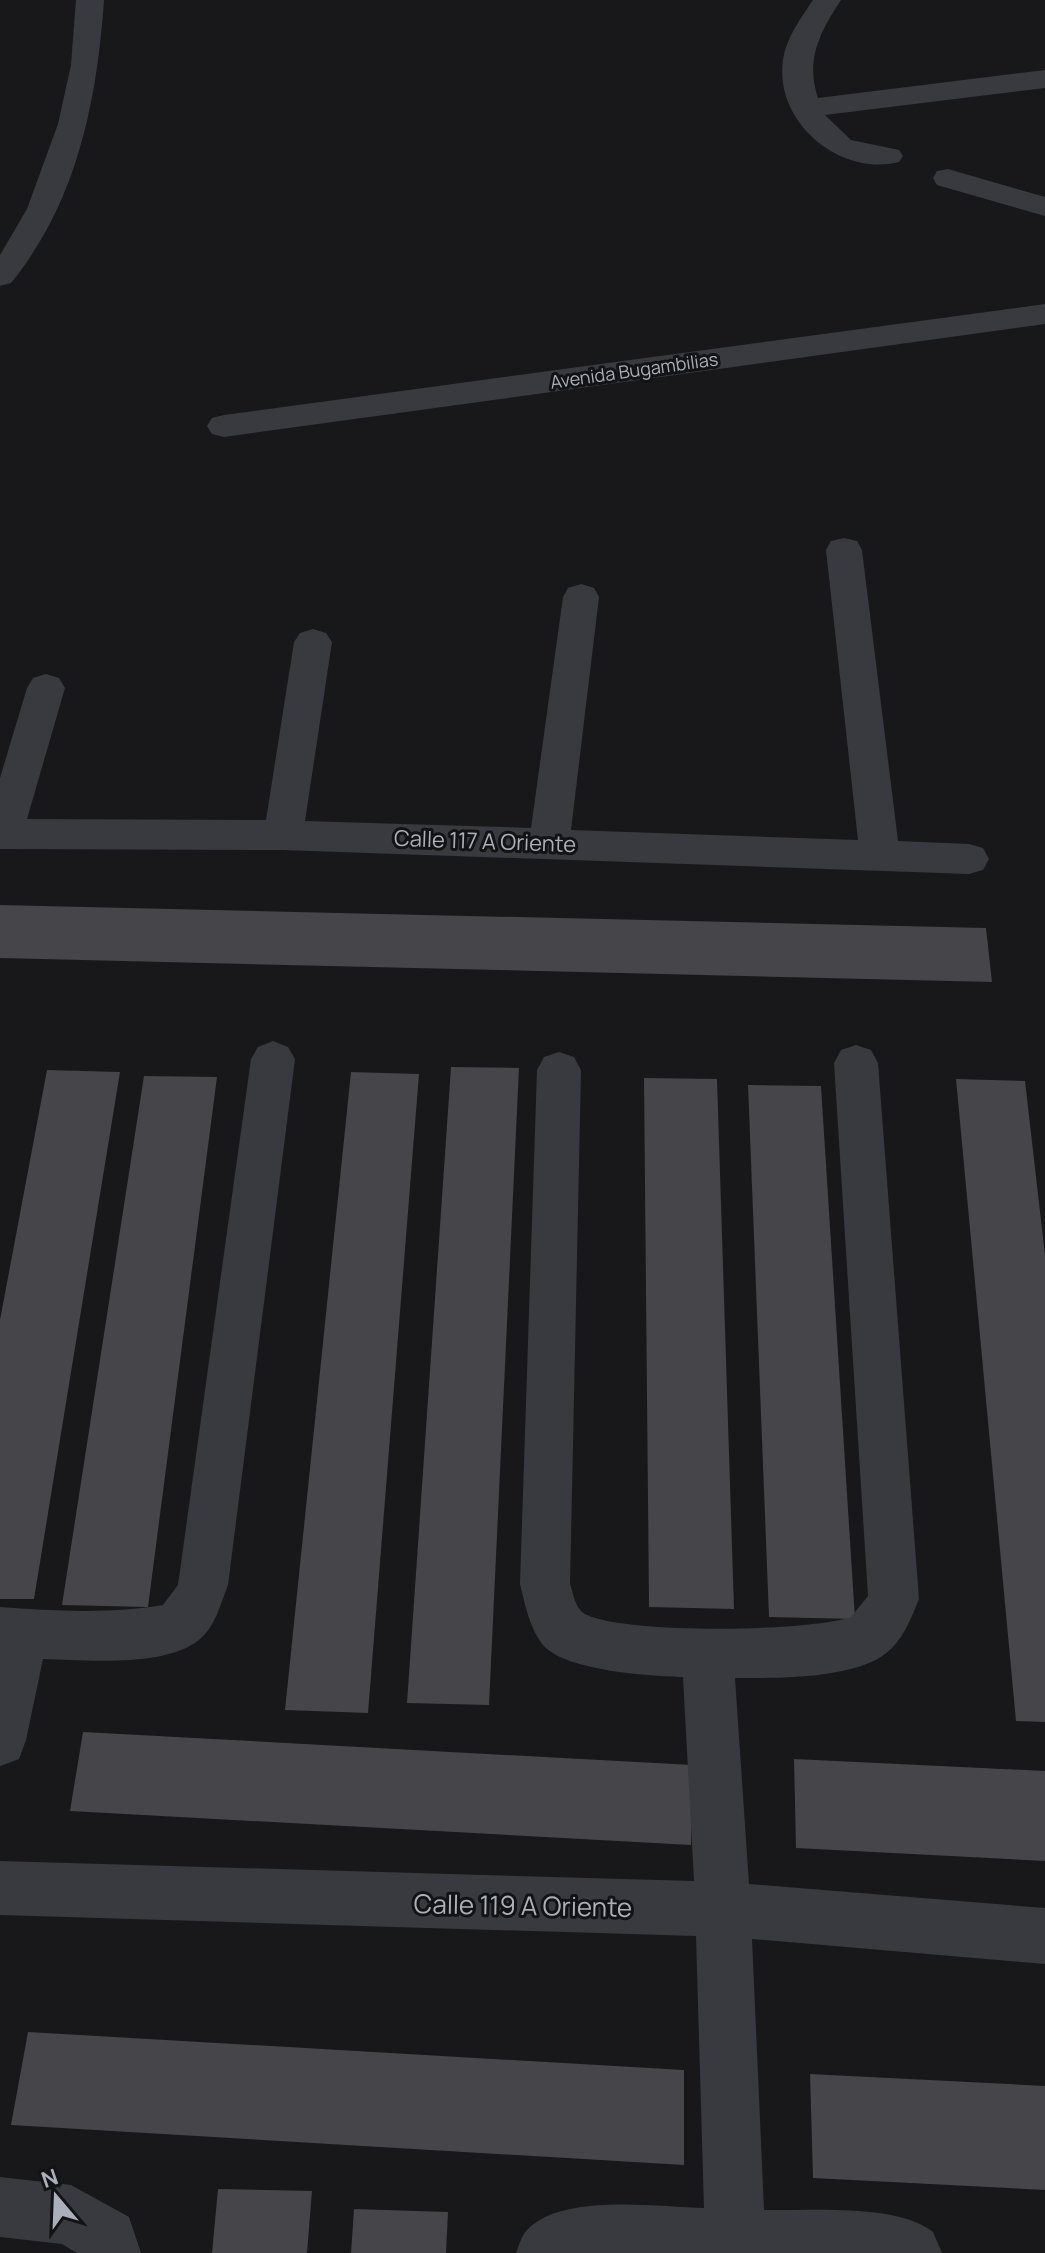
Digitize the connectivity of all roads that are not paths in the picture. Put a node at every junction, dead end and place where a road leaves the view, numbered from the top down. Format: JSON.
{"nodes":[{"id":1,"x":90,"y":0,"type":"edge"},
{"id":2,"x":827,"y":0,"type":"edge"},
{"id":3,"x":1045,"y":79,"type":"edge"},
{"id":4,"x":807,"y":108,"type":"junction"},
{"id":5,"x":888,"y":156,"type":"dead end"},
{"id":6,"x":948,"y":178,"type":"dead end"},
{"id":7,"x":1045,"y":207,"type":"edge"},
{"id":8,"x":0,"y":276,"type":"edge"},
{"id":9,"x":1045,"y":314,"type":"edge"},
{"id":10,"x":224,"y":426,"type":"dead end"},
{"id":11,"x":844,"y":550,"type":"dead end"},
{"id":12,"x":581,"y":597,"type":"dead end"},
{"id":13,"x":313,"y":642,"type":"dead end"},
{"id":14,"x":46,"y":688,"type":"dead end"},
{"id":15,"x":2,"y":834,"type":"edge"},
{"id":16,"x":283,"y":835,"type":"junction"},
{"id":17,"x":549,"y":843,"type":"junction"},
{"id":18,"x":878,"y":854,"type":"junction"},
{"id":19,"x":969,"y":859,"type":"dead end"},
{"id":20,"x":273,"y":1059,"type":"dead end"},
{"id":21,"x":856,"y":1063,"type":"dead end"},
{"id":22,"x":559,"y":1070,"type":"dead end"},
{"id":23,"x":11,"y":1633,"type":"edge"},
{"id":24,"x":707,"y":1651,"type":"junction"},
{"id":25,"x":0,"y":1740,"type":"edge"},
{"id":26,"x":0,"y":1888,"type":"edge"},
{"id":27,"x":723,"y":1909,"type":"junction"},
{"id":28,"x":1045,"y":1936,"type":"edge"},
{"id":29,"x":0,"y":2207,"type":"edge"},
{"id":30,"x":735,"y":2238,"type":"junction"},
{"id":31,"x":111,"y":2253,"type":"edge"},
{"id":32,"x":546,"y":2253,"type":"edge"},
{"id":33,"x":912,"y":2253,"type":"edge"}],
"edges":[{"from":1,"to":8,"type":"street"},
{"from":2,"to":4,"type":"street"},
{"from":3,"to":4,"type":"street"},
{"from":4,"to":5,"type":"street"},
{"from":6,"to":7,"type":"street"},
{"from":9,"to":10,"type":"street","name":"Avenida Bugambilias"},
{"from":11,"to":18,"type":"street"},
{"from":12,"to":17,"type":"street"},
{"from":13,"to":16,"type":"street"},
{"from":14,"to":15,"type":"street"},
{"from":15,"to":16,"type":"street","name":"Calle 117 A Oriente"},
{"from":16,"to":17,"type":"street","name":"Calle 117 A Oriente"},
{"from":17,"to":18,"type":"street","name":"Calle 117 A Oriente"},
{"from":18,"to":19,"type":"street","name":"Calle 117 A Oriente"},
{"from":20,"to":23,"type":"street"},
{"from":21,"to":24,"type":"street"},
{"from":22,"to":24,"type":"street"},
{"from":23,"to":25,"type":"street"},
{"from":24,"to":27,"type":"street"},
{"from":26,"to":27,"type":"street","name":"Calle 119 A Oriente"},
{"from":27,"to":28,"type":"street","name":"Calle 119 A Oriente"},
{"from":27,"to":30,"type":"street"},
{"from":29,"to":31,"type":"street"},
{"from":30,"to":32,"type":"street"},
{"from":30,"to":33,"type":"street"}]}
